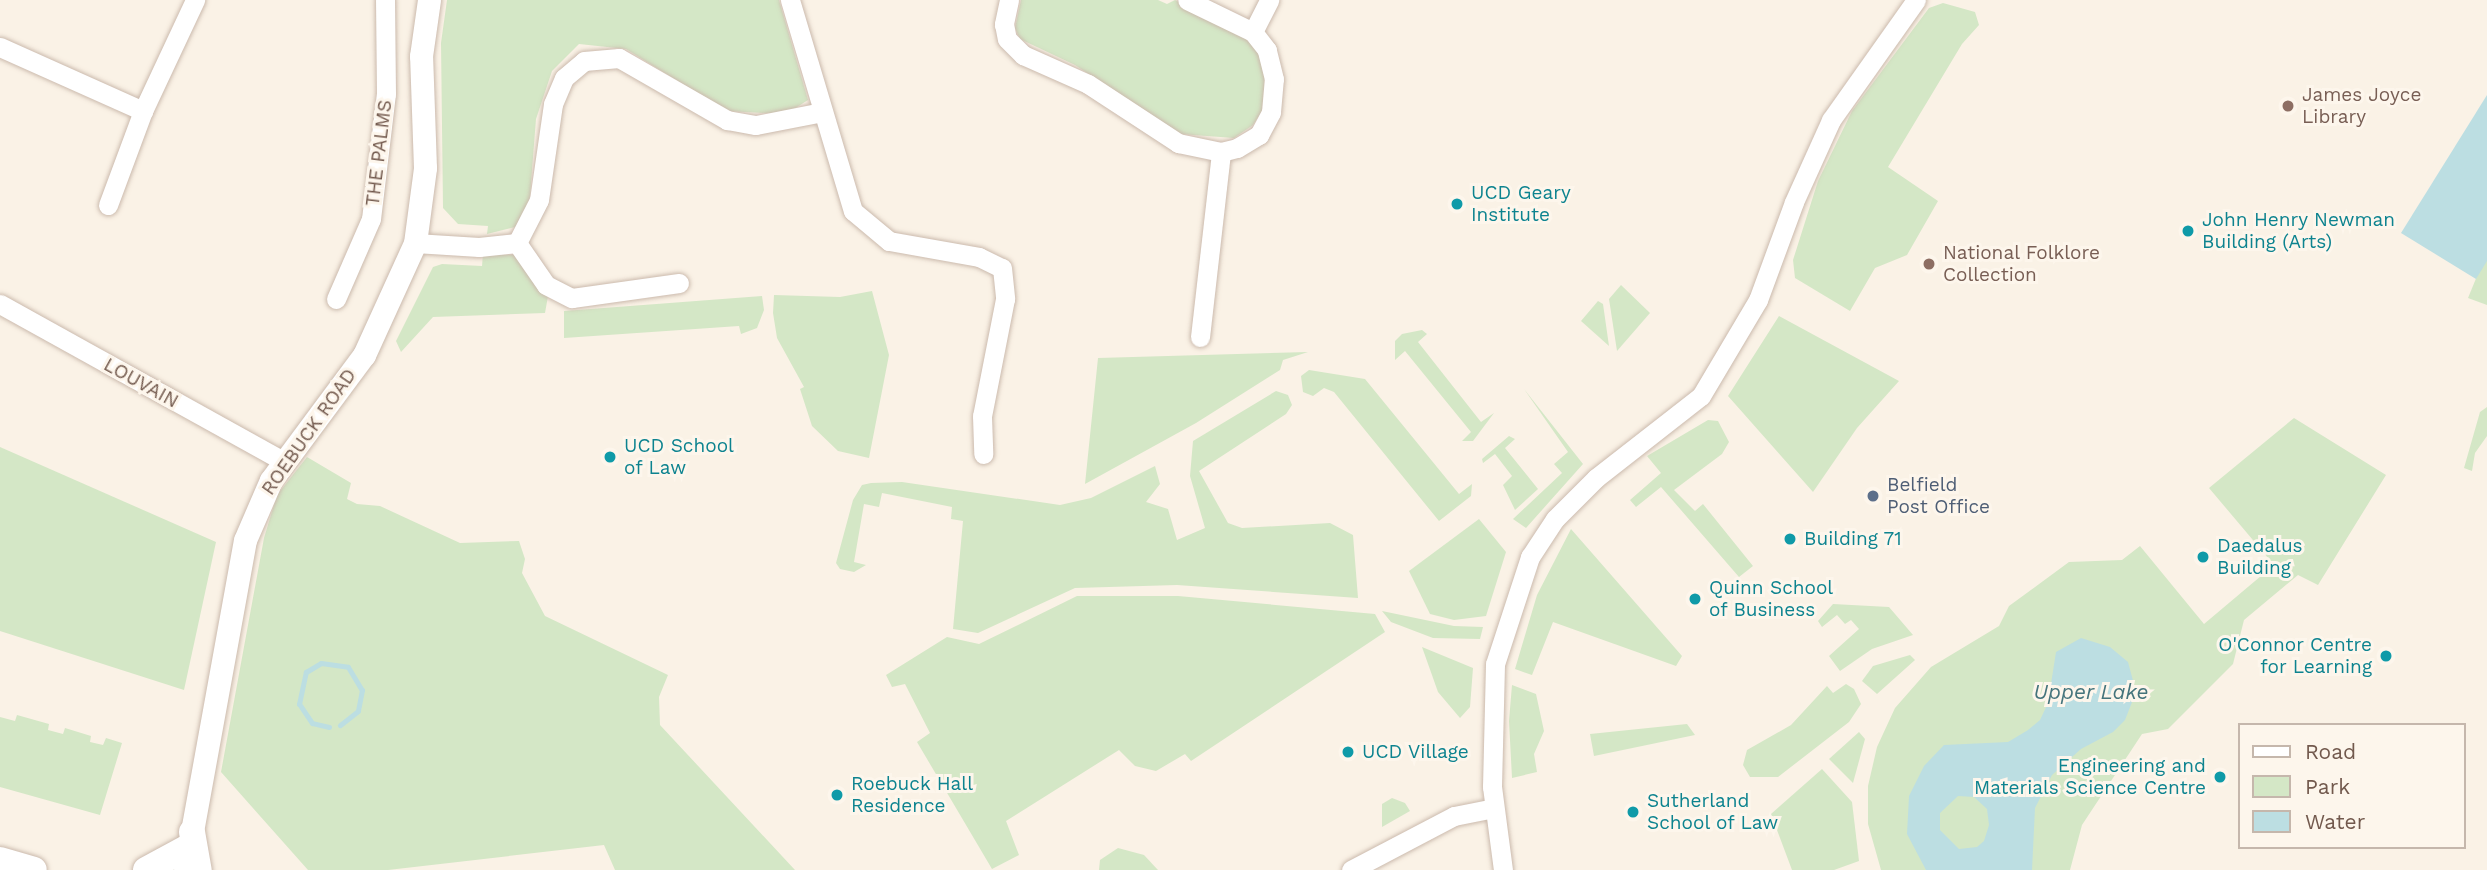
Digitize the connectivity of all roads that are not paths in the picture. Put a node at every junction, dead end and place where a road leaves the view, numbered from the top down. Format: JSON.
{"nodes":[{"id":1,"x":195,"y":0,"type":"edge"},
{"id":2,"x":385,"y":0,"type":"edge"},
{"id":3,"x":429,"y":0,"type":"edge"},
{"id":4,"x":790,"y":0,"type":"edge"},
{"id":5,"x":1009,"y":0,"type":"edge"},
{"id":6,"x":1187,"y":0,"type":"edge"},
{"id":7,"x":1269,"y":0,"type":"edge"},
{"id":8,"x":1916,"y":0,"type":"edge"},
{"id":9,"x":1253,"y":32,"type":"junction"},
{"id":10,"x":0,"y":47,"type":"edge"},
{"id":11,"x":143,"y":111,"type":"junction"},
{"id":12,"x":822,"y":111,"type":"junction"},
{"id":13,"x":1221,"y":152,"type":"junction"},
{"id":14,"x":108,"y":205,"type":"dead end"},
{"id":15,"x":415,"y":243,"type":"junction"},
{"id":16,"x":517,"y":243,"type":"junction"},
{"id":17,"x":679,"y":283,"type":"dead end"},
{"id":18,"x":336,"y":299,"type":"dead end"},
{"id":19,"x":0,"y":303,"type":"edge"},
{"id":20,"x":1200,"y":337,"type":"dead end"},
{"id":21,"x":983,"y":454,"type":"dead end"},
{"id":22,"x":284,"y":461,"type":"junction"},
{"id":23,"x":1494,"y":808,"type":"junction"},
{"id":24,"x":191,"y":854,"type":"edge"},
{"id":25,"x":0,"y":860,"type":"edge"},
{"id":26,"x":34,"y":870,"type":"edge"},
{"id":27,"x":146,"y":870,"type":"edge"},
{"id":28,"x":1351,"y":870,"type":"edge"},
{"id":29,"x":1503,"y":870,"type":"edge"}],
"edges":[{"from":1,"to":11,"type":"street"},
{"from":2,"to":18,"type":"street","name":"THE PALMS"},
{"from":3,"to":15,"type":"street","name":"ROEBUCK ROAD"},
{"from":4,"to":12,"type":"street"},
{"from":5,"to":13,"type":"street"},
{"from":6,"to":9,"type":"street"},
{"from":7,"to":9,"type":"street"},
{"from":8,"to":23,"type":"street"},
{"from":9,"to":13,"type":"street"},
{"from":10,"to":11,"type":"street"},
{"from":11,"to":14,"type":"street"},
{"from":12,"to":16,"type":"street"},
{"from":12,"to":21,"type":"street"},
{"from":13,"to":20,"type":"street"},
{"from":15,"to":16,"type":"street"},
{"from":15,"to":22,"type":"street","name":"ROEBUCK ROAD"},
{"from":16,"to":17,"type":"street"},
{"from":19,"to":22,"type":"street","name":"LOUVAIN"},
{"from":22,"to":24,"type":"street","name":"ROEBUCK ROAD"},
{"from":23,"to":28,"type":"street"},
{"from":23,"to":29,"type":"street"},
{"from":24,"to":27,"type":"main road"},
{"from":25,"to":26,"type":"main road"}]}
